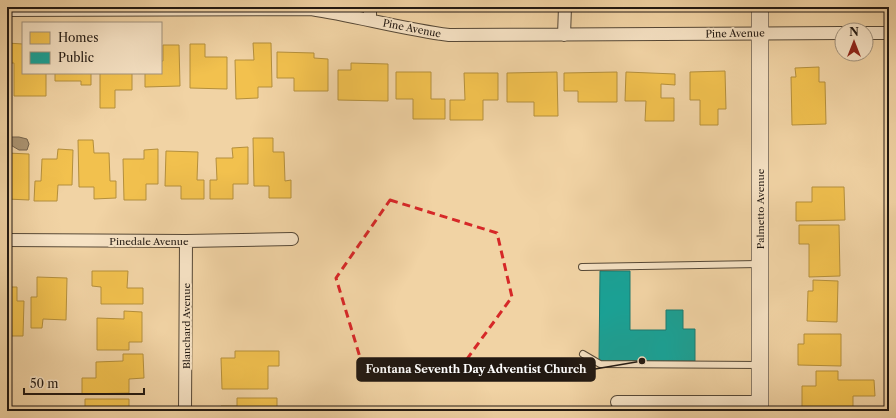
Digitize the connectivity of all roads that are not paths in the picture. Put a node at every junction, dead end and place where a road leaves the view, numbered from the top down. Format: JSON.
{"nodes":[{"id":1,"x":370,"y":7,"type":"edge"},
{"id":2,"x":565,"y":7,"type":"edge"},
{"id":3,"x":760,"y":7,"type":"edge"},
{"id":4,"x":7,"y":10,"type":"edge"},
{"id":5,"x":370,"y":20,"type":"junction"},
{"id":6,"x":760,"y":33,"type":"junction"},
{"id":7,"x":834,"y":33,"type":"edge"},
{"id":8,"x":874,"y":33,"type":"edge"},
{"id":9,"x":889,"y":33,"type":"edge"},
{"id":10,"x":564,"y":35,"type":"junction"},
{"id":11,"x":292,"y":239,"type":"dead end"},
{"id":12,"x":7,"y":240,"type":"edge"},
{"id":13,"x":186,"y":241,"type":"junction"},
{"id":14,"x":760,"y":264,"type":"junction"},
{"id":15,"x":582,"y":267,"type":"dead end"},
{"id":16,"x":583,"y":354,"type":"dead end"},
{"id":17,"x":760,"y":366,"type":"junction"},
{"id":18,"x":618,"y":402,"type":"dead end"},
{"id":19,"x":760,"y":407,"type":"edge"},
{"id":20,"x":185,"y":411,"type":"edge"}],
"edges":[{"from":1,"to":5,"type":"street"},
{"from":2,"to":10,"type":"street"},
{"from":3,"to":6,"type":"street","name":"Palmetto Avenue"},
{"from":4,"to":5,"type":"street","name":"Pine Avenue"},
{"from":5,"to":10,"type":"street","name":"Pine Avenue"},
{"from":6,"to":7,"type":"street","name":"Pine Avenue"},
{"from":6,"to":10,"type":"street","name":"Pine Avenue"},
{"from":6,"to":14,"type":"street","name":"Palmetto Avenue"},
{"from":8,"to":9,"type":"street"},
{"from":11,"to":13,"type":"street","name":"Pinedale Avenue"},
{"from":12,"to":13,"type":"street","name":"Pinedale Avenue"},
{"from":13,"to":20,"type":"street","name":"Blanchard Avenue"},
{"from":14,"to":15,"type":"lane"},
{"from":14,"to":17,"type":"street","name":"Palmetto Avenue"},
{"from":16,"to":17,"type":"lane"},
{"from":17,"to":19,"type":"street","name":"Palmetto Avenue"},
{"from":18,"to":19,"type":"street"}]}
